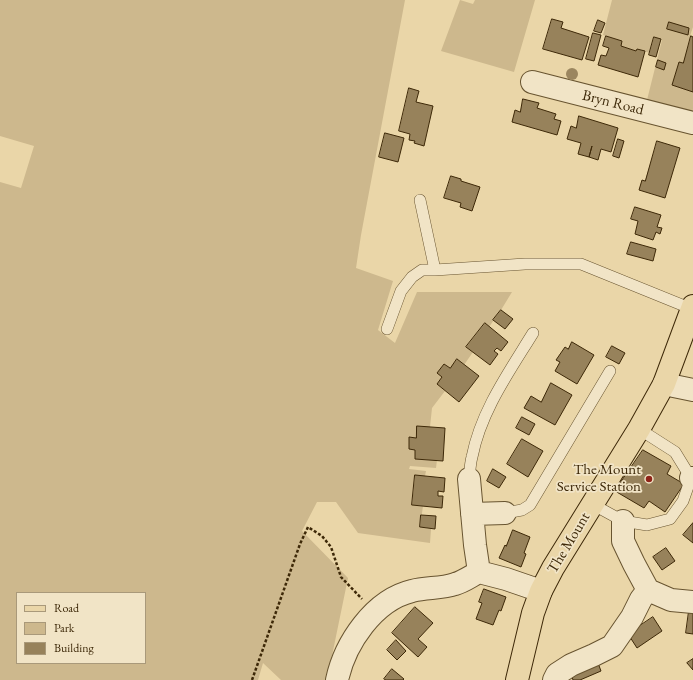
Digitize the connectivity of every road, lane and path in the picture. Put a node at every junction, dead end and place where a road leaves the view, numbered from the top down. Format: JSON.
{"nodes":[{"id":1,"x":532,"y":82,"type":"dead end"},
{"id":2,"x":693,"y":123,"type":"edge"},
{"id":3,"x":420,"y":200,"type":"dead end"},
{"id":4,"x":435,"y":270,"type":"junction"},
{"id":5,"x":692,"y":307,"type":"edge"},
{"id":6,"x":386,"y":329,"type":"dead end"},
{"id":7,"x":533,"y":333,"type":"dead end"},
{"id":8,"x":610,"y":371,"type":"dead end"},
{"id":9,"x":664,"y":384,"type":"junction"},
{"id":10,"x":693,"y":390,"type":"edge"},
{"id":11,"x":639,"y":429,"type":"junction"},
{"id":12,"x":692,"y":478,"type":"edge"},
{"id":13,"x":469,"y":479,"type":"joint"},
{"id":14,"x":592,"y":504,"type":"junction"},
{"id":15,"x":505,"y":513,"type":"joint"},
{"id":16,"x":472,"y":514,"type":"junction"},
{"id":17,"x":622,"y":521,"type":"junction"},
{"id":18,"x":479,"y":572,"type":"junction"},
{"id":19,"x":648,"y":590,"type":"junction"},
{"id":20,"x":541,"y":591,"type":"junction"},
{"id":21,"x":693,"y":602,"type":"edge"},
{"id":22,"x":375,"y":611,"type":"junction"},
{"id":23,"x":252,"y":680,"type":"edge"},
{"id":24,"x":337,"y":680,"type":"edge"},
{"id":25,"x":517,"y":680,"type":"edge"},
{"id":26,"x":554,"y":680,"type":"edge"}],
"edges":[{"from":1,"to":2,"type":"street","name":"Bryn Road"},
{"from":3,"to":4,"type":"lane"},
{"from":4,"to":5,"type":"lane"},
{"from":4,"to":6,"type":"lane"},
{"from":5,"to":9,"type":"main road","name":"The Mount"},
{"from":7,"to":13,"type":"lane"},
{"from":8,"to":15,"type":"lane"},
{"from":9,"to":10,"type":"street"},
{"from":9,"to":11,"type":"main road","name":"The Mount"},
{"from":11,"to":12,"type":"lane"},
{"from":11,"to":14,"type":"main road","name":"The Mount"},
{"from":12,"to":17,"type":"lane"},
{"from":13,"to":16,"type":"street"},
{"from":14,"to":17,"type":"lane"},
{"from":14,"to":20,"type":"main road","name":"The Mount"},
{"from":15,"to":16,"type":"street"},
{"from":16,"to":18,"type":"street"},
{"from":17,"to":19,"type":"street"},
{"from":18,"to":20,"type":"street"},
{"from":18,"to":22,"type":"street"},
{"from":19,"to":21,"type":"street"},
{"from":19,"to":26,"type":"street"},
{"from":20,"to":25,"type":"main road","name":"The Mount"},
{"from":22,"to":23,"type":"path"},
{"from":22,"to":24,"type":"street"}]}
